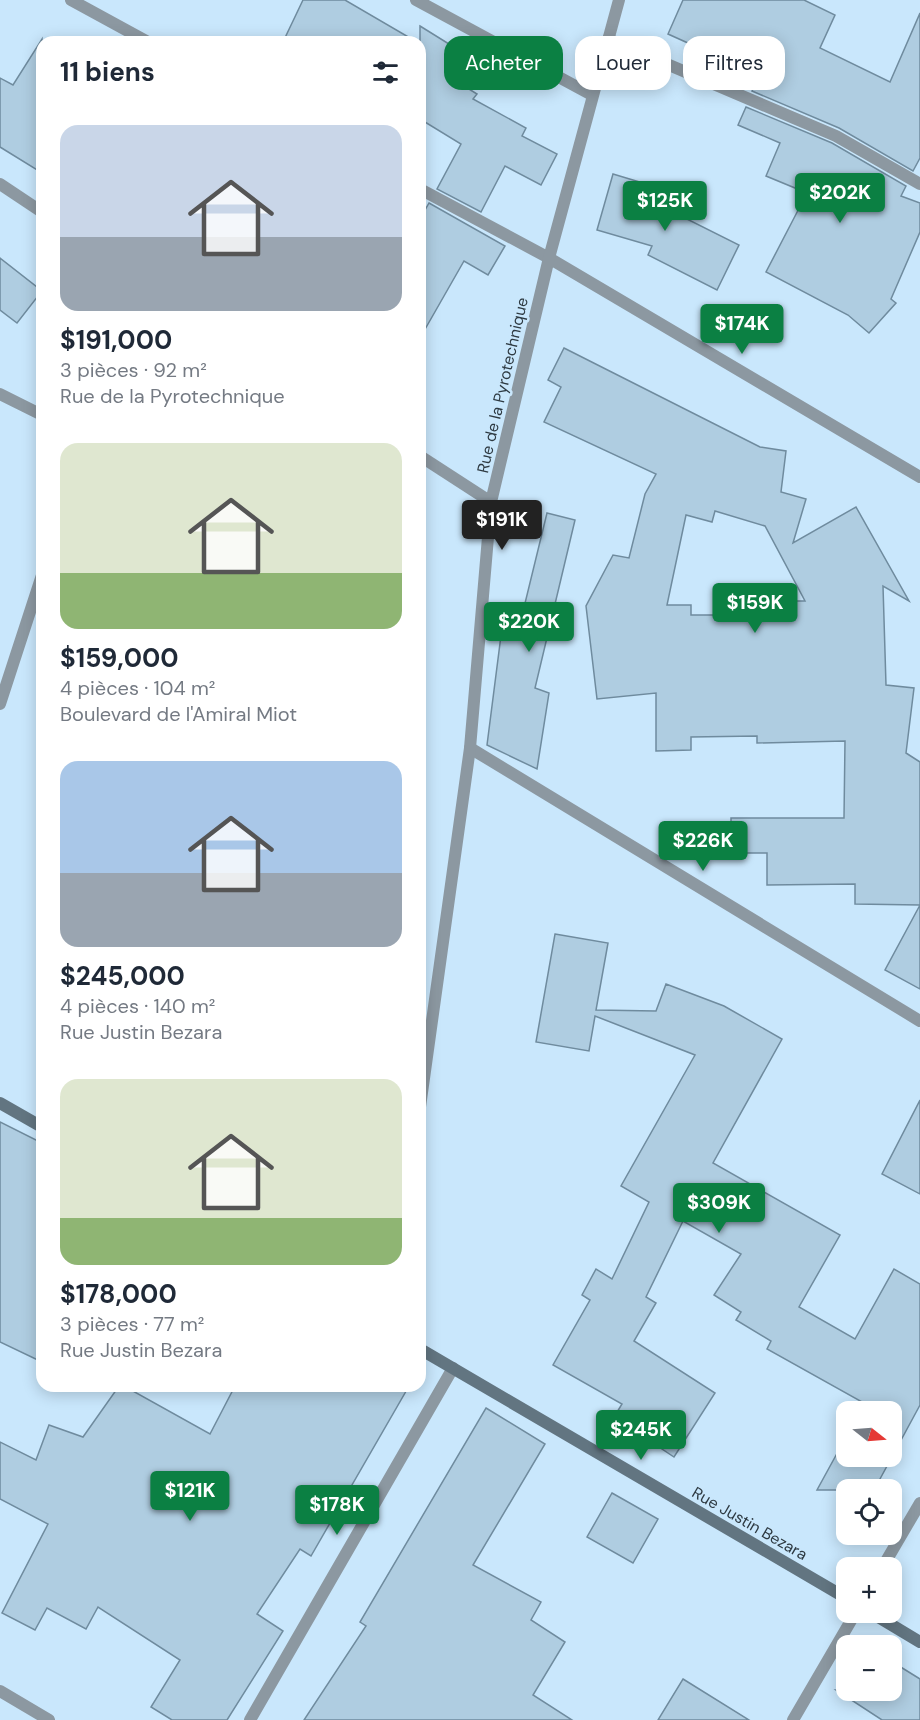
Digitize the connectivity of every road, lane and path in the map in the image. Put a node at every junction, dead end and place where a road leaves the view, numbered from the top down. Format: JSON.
{"nodes":[{"id":1,"x":71,"y":0,"type":"edge"},
{"id":2,"x":416,"y":0,"type":"edge"},
{"id":3,"x":620,"y":0,"type":"edge"},
{"id":4,"x":137,"y":36,"type":"edge"},
{"id":5,"x":609,"y":36,"type":"edge"},
{"id":6,"x":671,"y":66,"type":"edge"},
{"id":7,"x":593,"y":90,"type":"edge"},
{"id":8,"x":592,"y":95,"type":"junction"},
{"id":9,"x":0,"y":184,"type":"edge"},
{"id":10,"x":920,"y":184,"type":"edge"},
{"id":11,"x":426,"y":192,"type":"edge"},
{"id":12,"x":36,"y":208,"type":"edge"},
{"id":13,"x":549,"y":258,"type":"junction"},
{"id":14,"x":0,"y":394,"type":"edge"},
{"id":15,"x":36,"y":412,"type":"edge"},
{"id":16,"x":426,"y":460,"type":"edge"},
{"id":17,"x":920,"y":477,"type":"edge"},
{"id":18,"x":491,"y":502,"type":"junction"},
{"id":19,"x":36,"y":593,"type":"edge"},
{"id":20,"x":0,"y":704,"type":"edge"},
{"id":21,"x":470,"y":748,"type":"junction"},
{"id":22,"x":920,"y":1021,"type":"edge"},
{"id":23,"x":426,"y":1064,"type":"edge"},
{"id":24,"x":0,"y":1103,"type":"edge"},
{"id":25,"x":36,"y":1124,"type":"edge"},
{"id":26,"x":426,"y":1352,"type":"edge"},
{"id":27,"x":453,"y":1368,"type":"junction"},
{"id":28,"x":920,"y":1503,"type":"edge"},
{"id":29,"x":888,"y":1557,"type":"edge"},
{"id":30,"x":836,"y":1592,"type":"edge"},
{"id":31,"x":850,"y":1623,"type":"edge"},
{"id":32,"x":888,"y":1623,"type":"edge"},
{"id":33,"x":920,"y":1642,"type":"edge"},
{"id":34,"x":0,"y":1691,"type":"edge"},
{"id":35,"x":49,"y":1720,"type":"edge"},
{"id":36,"x":250,"y":1720,"type":"edge"},
{"id":37,"x":793,"y":1720,"type":"edge"}],
"edges":[{"from":1,"to":4,"type":"street"},
{"from":2,"to":8,"type":"street"},
{"from":3,"to":5,"type":"street","name":"Rue de la Pyrotechnique"},
{"from":6,"to":10,"type":"street"},
{"from":7,"to":8,"type":"street","name":"Rue de la Pyrotechnique"},
{"from":8,"to":13,"type":"street","name":"Rue de la Pyrotechnique"},
{"from":9,"to":12,"type":"street"},
{"from":11,"to":13,"type":"street"},
{"from":13,"to":17,"type":"street"},
{"from":13,"to":18,"type":"street","name":"Rue de la Pyrotechnique"},
{"from":14,"to":15,"type":"street"},
{"from":16,"to":18,"type":"street"},
{"from":18,"to":21,"type":"street","name":"Rue de la Pyrotechnique"},
{"from":19,"to":20,"type":"street"},
{"from":21,"to":22,"type":"street"},
{"from":21,"to":23,"type":"street","name":"Rue de la Pyrotechnique"},
{"from":24,"to":25,"type":"main road"},
{"from":26,"to":27,"type":"main road","name":"Rue Justin Bezara"},
{"from":27,"to":30,"type":"main road","name":"Rue Justin Bezara"},
{"from":27,"to":36,"type":"street"},
{"from":28,"to":29,"type":"street"},
{"from":31,"to":37,"type":"street"},
{"from":32,"to":33,"type":"main road"},
{"from":34,"to":35,"type":"street"}]}
